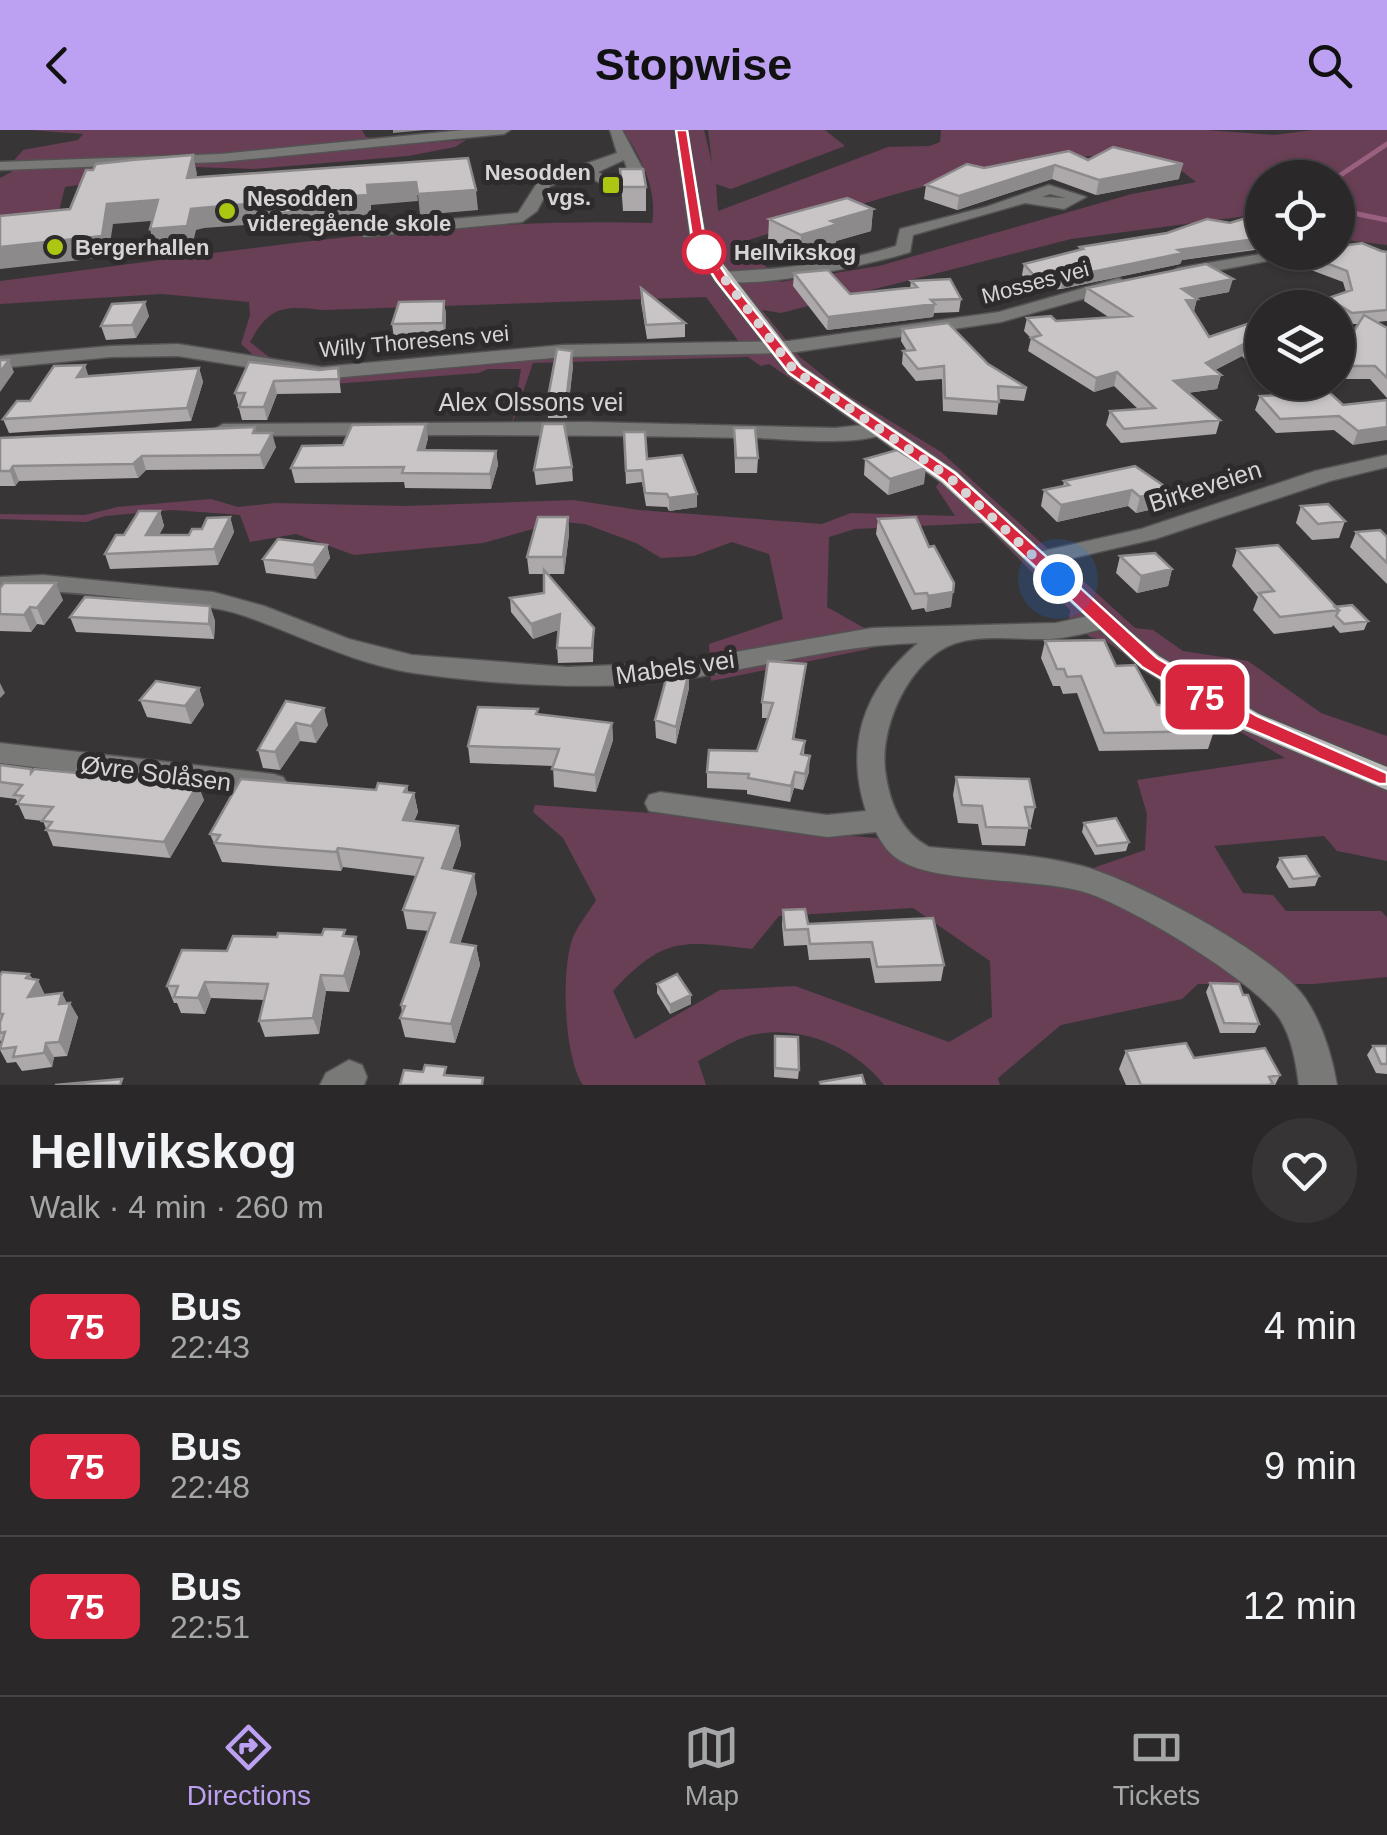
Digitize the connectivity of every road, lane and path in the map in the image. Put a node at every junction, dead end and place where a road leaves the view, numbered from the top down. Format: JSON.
{"nodes":[{"id":1,"x":504,"y":130,"type":"edge"},
{"id":2,"x":616,"y":130,"type":"edge"},
{"id":3,"x":682,"y":130,"type":"edge"},
{"id":4,"x":625,"y":151,"type":"junction"},
{"id":5,"x":594,"y":166,"type":"junction"},
{"id":6,"x":3,"y":168,"type":"edge"},
{"id":7,"x":1024,"y":198,"type":"dead end"},
{"id":8,"x":364,"y":232,"type":"dead end"},
{"id":9,"x":1245,"y":262,"type":"edge"},
{"id":10,"x":724,"y":282,"type":"junction"},
{"id":11,"x":775,"y":348,"type":"junction"},
{"id":12,"x":0,"y":362,"type":"edge"},
{"id":13,"x":882,"y":429,"type":"junction"},
{"id":14,"x":210,"y":430,"type":"edge"},
{"id":15,"x":1387,"y":461,"type":"edge"},
{"id":16,"x":1038,"y":559,"type":"junction"},
{"id":17,"x":0,"y":584,"type":"edge"},
{"id":18,"x":1101,"y":621,"type":"junction"},
{"id":19,"x":950,"y":636,"type":"junction"},
{"id":20,"x":0,"y":754,"type":"edge"},
{"id":21,"x":1387,"y":778,"type":"edge"},
{"id":22,"x":296,"y":787,"type":"edge"},
{"id":23,"x":660,"y":803,"type":"dead end"},
{"id":24,"x":885,"y":820,"type":"junction"},
{"id":25,"x":1318,"y":1085,"type":"edge"}],
"edges":[{"from":1,"to":6,"type":"street"},
{"from":2,"to":4,"type":"street"},
{"from":3,"to":10,"type":"main road"},
{"from":4,"to":5,"type":"street"},
{"from":4,"to":5,"type":"street"},
{"from":5,"to":8,"type":"street"},
{"from":7,"to":10,"type":"street"},
{"from":9,"to":11,"type":"street","name":"Mosses vei"},
{"from":10,"to":11,"type":"main road"},
{"from":11,"to":12,"type":"street","name":"Willy Thoresens vei"},
{"from":11,"to":13,"type":"main road"},
{"from":13,"to":14,"type":"street","name":"Alex Olssons vei"},
{"from":13,"to":16,"type":"main road"},
{"from":15,"to":16,"type":"street","name":"Birkeveien"},
{"from":16,"to":18,"type":"main road"},
{"from":17,"to":19,"type":"street","name":"Mabels vei"},
{"from":18,"to":19,"type":"street","name":"Mabels vei"},
{"from":18,"to":21,"type":"main road"},
{"from":19,"to":24,"type":"street"},
{"from":20,"to":22,"type":"street","name":"Øvre Solåsen"},
{"from":23,"to":24,"type":"street"},
{"from":24,"to":25,"type":"street"}]}
